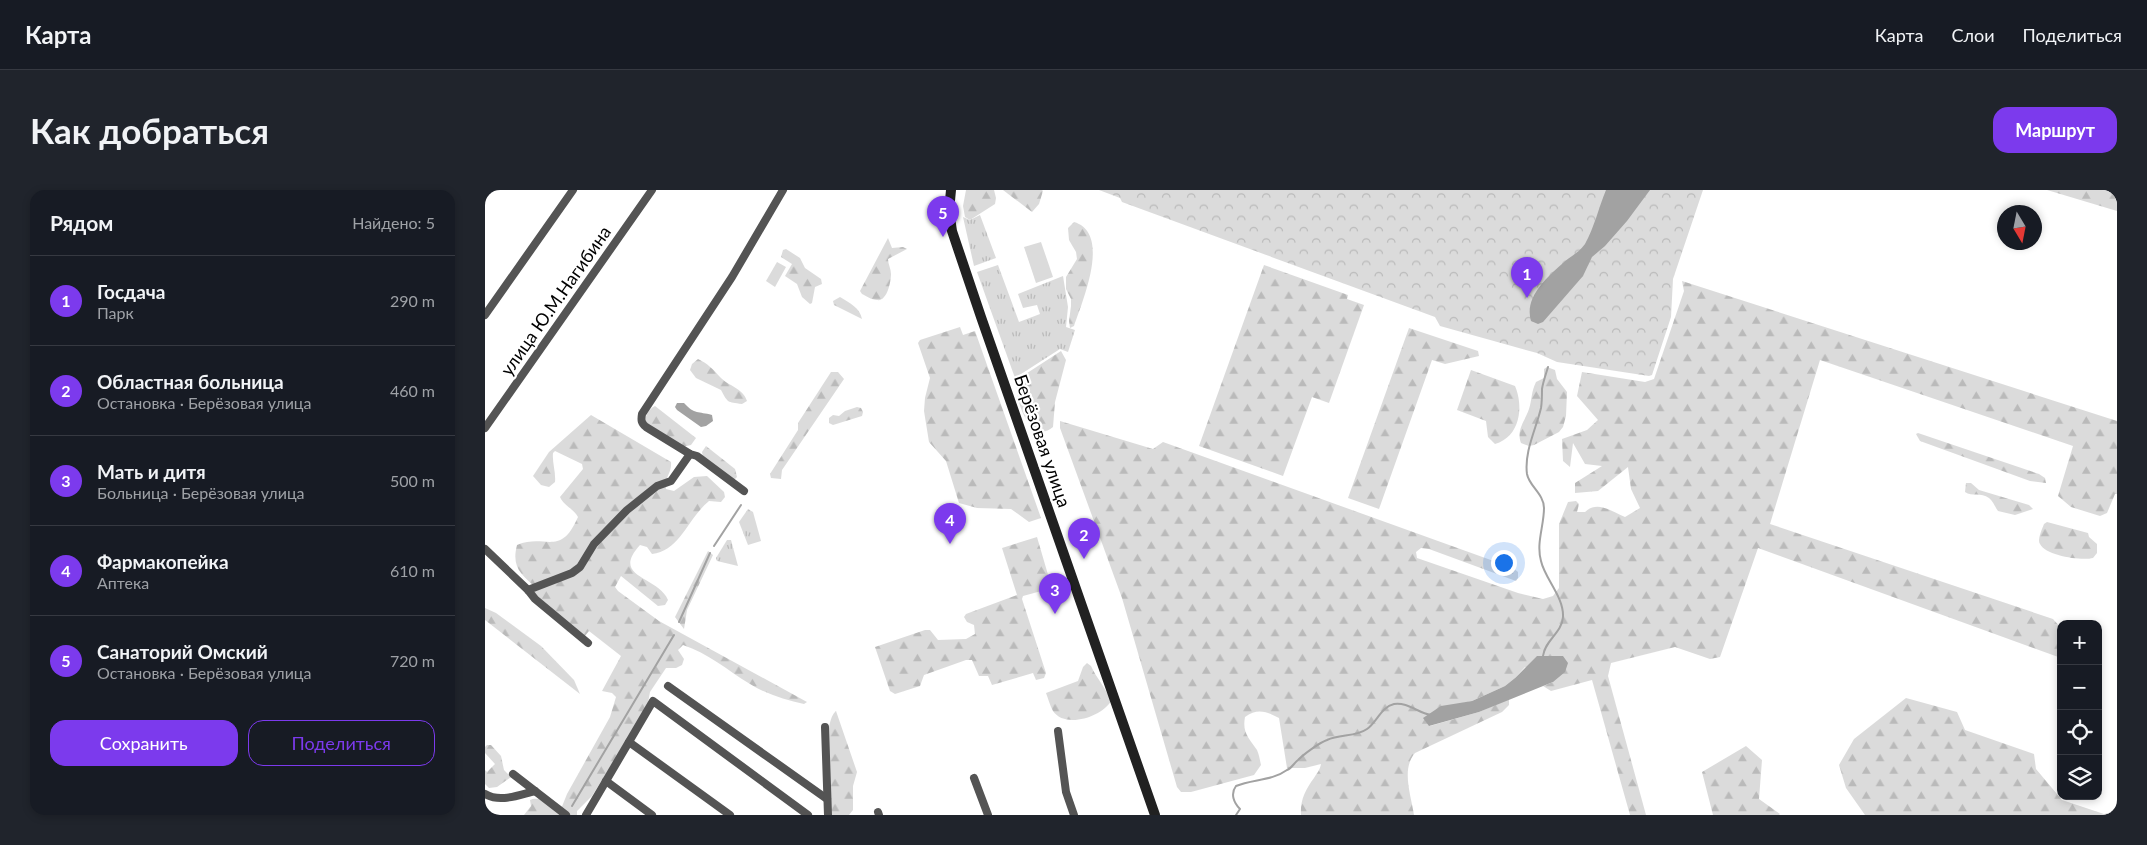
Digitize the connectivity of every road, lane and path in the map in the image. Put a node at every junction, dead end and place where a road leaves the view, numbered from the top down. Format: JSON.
{"nodes":[{"id":1,"x":573,"y":190,"type":"edge"},
{"id":2,"x":652,"y":190,"type":"edge"},
{"id":3,"x":783,"y":190,"type":"edge"},
{"id":4,"x":951,"y":190,"type":"edge"},
{"id":5,"x":485,"y":315,"type":"edge"},
{"id":6,"x":485,"y":428,"type":"edge"},
{"id":7,"x":690,"y":454,"type":"junction"},
{"id":8,"x":744,"y":490,"type":"dead end"},
{"id":9,"x":485,"y":549,"type":"edge"},
{"id":10,"x":529,"y":590,"type":"junction"},
{"id":11,"x":588,"y":643,"type":"dead end"},
{"id":12,"x":668,"y":686,"type":"dead end"},
{"id":13,"x":825,"y":727,"type":"dead end"},
{"id":14,"x":1058,"y":731,"type":"dead end"},
{"id":15,"x":629,"y":742,"type":"junction"},
{"id":16,"x":513,"y":774,"type":"dead end"},
{"id":17,"x":974,"y":778,"type":"dead end"},
{"id":18,"x":606,"y":781,"type":"junction"},
{"id":19,"x":535,"y":791,"type":"junction"},
{"id":20,"x":485,"y":794,"type":"edge"},
{"id":21,"x":827,"y":799,"type":"junction"},
{"id":22,"x":566,"y":815,"type":"edge"},
{"id":23,"x":586,"y":815,"type":"edge"},
{"id":24,"x":652,"y":815,"type":"edge"},
{"id":25,"x":730,"y":815,"type":"edge"},
{"id":26,"x":808,"y":815,"type":"edge"},
{"id":27,"x":828,"y":815,"type":"edge"},
{"id":28,"x":988,"y":815,"type":"edge"},
{"id":29,"x":1074,"y":815,"type":"edge"},
{"id":30,"x":1155,"y":815,"type":"edge"}],
"edges":[{"from":1,"to":5,"type":"street"},
{"from":2,"to":6,"type":"street","name":"улица Ю.М.Нагибина"},
{"from":3,"to":7,"type":"street"},
{"from":4,"to":30,"type":"main road","name":"Берёзовая улица"},
{"from":7,"to":8,"type":"street"},
{"from":7,"to":10,"type":"street"},
{"from":9,"to":10,"type":"street"},
{"from":10,"to":11,"type":"street"},
{"from":12,"to":21,"type":"street"},
{"from":13,"to":21,"type":"street"},
{"from":14,"to":29,"type":"street"},
{"from":15,"to":18,"type":"street"},
{"from":15,"to":25,"type":"street"},
{"from":15,"to":26,"type":"street"},
{"from":16,"to":19,"type":"street"},
{"from":17,"to":28,"type":"street"},
{"from":18,"to":23,"type":"street"},
{"from":18,"to":24,"type":"street"},
{"from":19,"to":20,"type":"street"},
{"from":19,"to":22,"type":"street"},
{"from":21,"to":27,"type":"street"}]}
